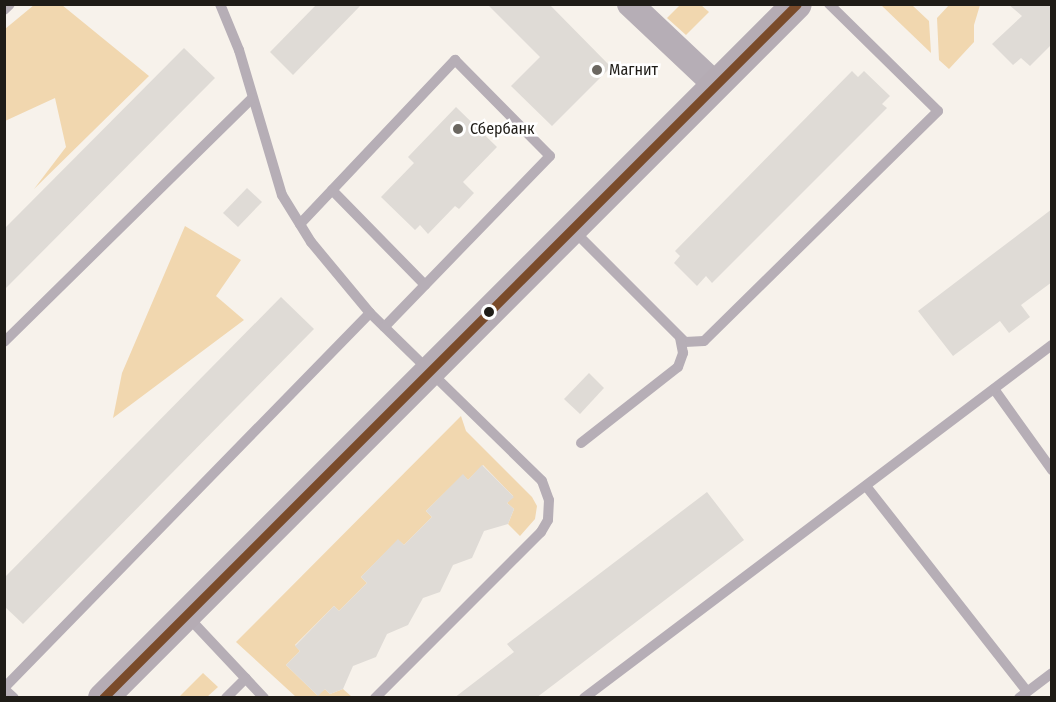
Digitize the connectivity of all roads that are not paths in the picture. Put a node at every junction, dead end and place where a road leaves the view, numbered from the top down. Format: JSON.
{"nodes":[{"id":1,"x":10,"y":4,"type":"edge"},
{"id":2,"x":220,"y":4,"type":"edge"},
{"id":3,"x":630,"y":4,"type":"edge"},
{"id":4,"x":797,"y":4,"type":"edge"},
{"id":5,"x":829,"y":4,"type":"edge"},
{"id":6,"x":4,"y":10,"type":"edge"},
{"id":7,"x":716,"y":86,"type":"junction"},
{"id":8,"x":252,"y":98,"type":"junction"},
{"id":9,"x":332,"y":190,"type":"junction"},
{"id":10,"x":300,"y":224,"type":"junction"},
{"id":11,"x":571,"y":228,"type":"junction"},
{"id":12,"x":425,"y":285,"type":"junction"},
{"id":13,"x":370,"y":313,"type":"junction"},
{"id":14,"x":384,"y":327,"type":"junction"},
{"id":15,"x":680,"y":338,"type":"junction"},
{"id":16,"x":4,"y":342,"type":"edge"},
{"id":17,"x":1052,"y":345,"type":"edge"},
{"id":18,"x":430,"y":370,"type":"junction"},
{"id":19,"x":994,"y":389,"type":"junction"},
{"id":20,"x":581,"y":443,"type":"dead end"},
{"id":21,"x":1052,"y":470,"type":"edge"},
{"id":22,"x":866,"y":486,"type":"junction"},
{"id":23,"x":185,"y":615,"type":"junction"},
{"id":24,"x":1052,"y":673,"type":"edge"},
{"id":25,"x":246,"y":678,"type":"junction"},
{"id":26,"x":4,"y":688,"type":"edge"},
{"id":27,"x":1023,"y":694,"type":"edge"},
{"id":28,"x":14,"y":698,"type":"edge"},
{"id":29,"x":104,"y":698,"type":"edge"},
{"id":30,"x":226,"y":698,"type":"edge"},
{"id":31,"x":264,"y":698,"type":"edge"},
{"id":32,"x":375,"y":698,"type":"edge"},
{"id":33,"x":584,"y":698,"type":"edge"}],
"edges":[{"from":1,"to":6,"type":"lane"},
{"from":2,"to":8,"type":"lane"},
{"from":3,"to":7,"type":"street"},
{"from":4,"to":7,"type":"main road"},
{"from":5,"to":15,"type":"lane"},
{"from":7,"to":11,"type":"main road"},
{"from":8,"to":10,"type":"lane"},
{"from":8,"to":16,"type":"lane"},
{"from":9,"to":10,"type":"lane"},
{"from":9,"to":12,"type":"lane"},
{"from":9,"to":12,"type":"lane"},
{"from":10,"to":13,"type":"lane"},
{"from":11,"to":15,"type":"lane"},
{"from":11,"to":18,"type":"main road"},
{"from":12,"to":14,"type":"lane"},
{"from":13,"to":14,"type":"lane"},
{"from":13,"to":26,"type":"lane"},
{"from":14,"to":18,"type":"lane"},
{"from":15,"to":20,"type":"lane"},
{"from":17,"to":19,"type":"lane"},
{"from":18,"to":23,"type":"main road"},
{"from":18,"to":32,"type":"lane"},
{"from":19,"to":21,"type":"lane"},
{"from":19,"to":22,"type":"lane"},
{"from":22,"to":27,"type":"lane"},
{"from":22,"to":33,"type":"lane"},
{"from":23,"to":25,"type":"lane"},
{"from":23,"to":29,"type":"main road"},
{"from":24,"to":27,"type":"lane"},
{"from":25,"to":30,"type":"lane"},
{"from":25,"to":31,"type":"lane"},
{"from":26,"to":28,"type":"lane"}]}
